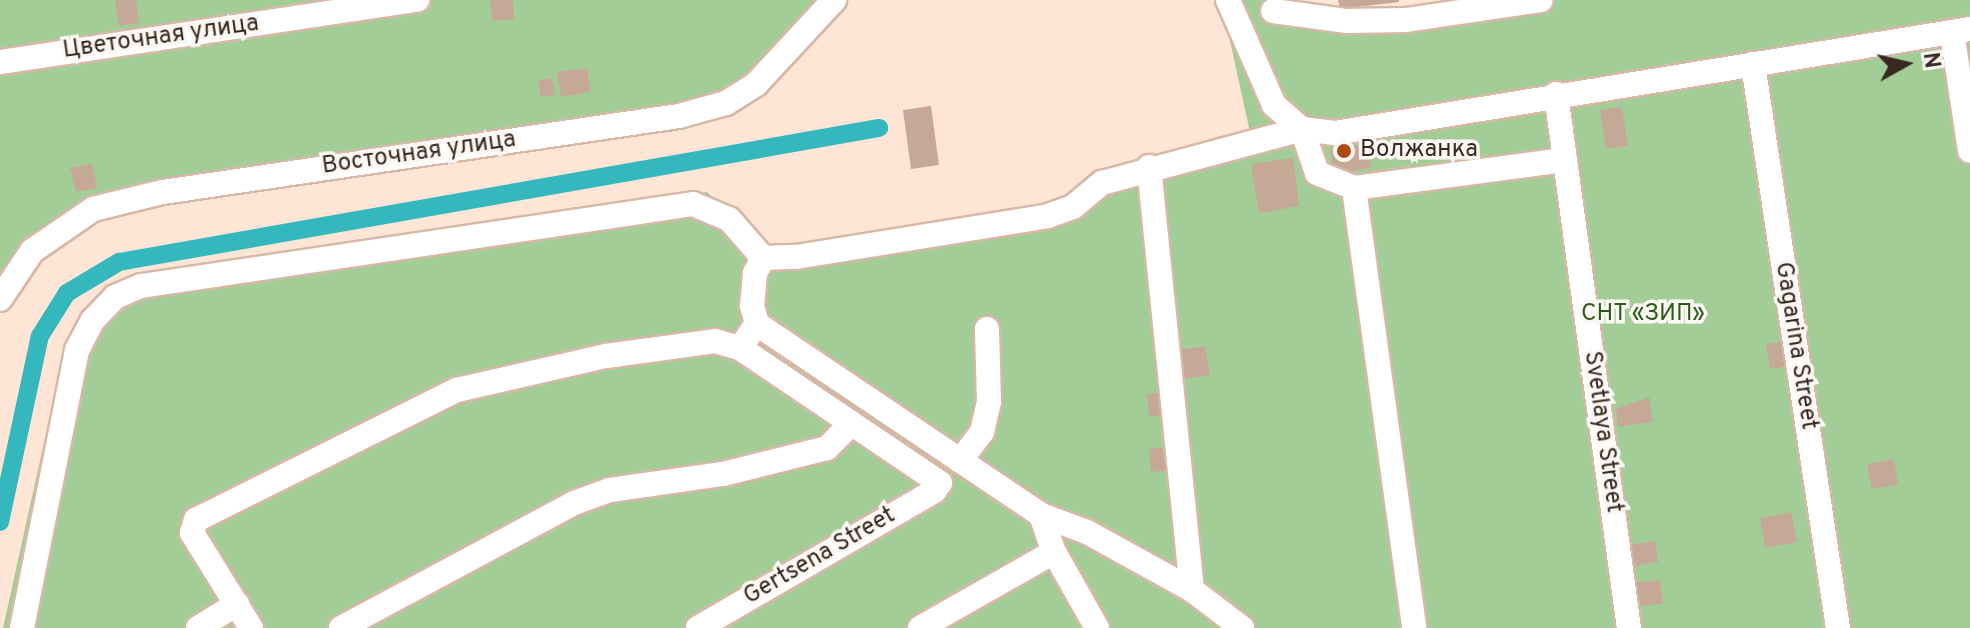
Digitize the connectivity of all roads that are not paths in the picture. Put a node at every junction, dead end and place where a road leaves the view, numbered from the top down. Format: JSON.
{"nodes":[{"id":1,"x":417,"y":0,"type":"edge"},
{"id":2,"x":834,"y":0,"type":"edge"},
{"id":3,"x":1228,"y":0,"type":"edge"},
{"id":4,"x":1541,"y":0,"type":"edge"},
{"id":5,"x":1280,"y":5,"type":"edge"},
{"id":6,"x":1237,"y":24,"type":"junction"},
{"id":7,"x":1961,"y":30,"type":"edge"},
{"id":8,"x":0,"y":62,"type":"edge"},
{"id":9,"x":1753,"y":64,"type":"junction"},
{"id":10,"x":1556,"y":94,"type":"junction"},
{"id":11,"x":1302,"y":129,"type":"junction"},
{"id":12,"x":1970,"y":151,"type":"edge"},
{"id":13,"x":1565,"y":160,"type":"junction"},
{"id":14,"x":1149,"y":167,"type":"junction"},
{"id":15,"x":1354,"y":188,"type":"junction"},
{"id":16,"x":763,"y":258,"type":"junction"},
{"id":17,"x":0,"y":299,"type":"edge"},
{"id":18,"x":757,"y":324,"type":"junction"},
{"id":19,"x":987,"y":329,"type":"dead end"},
{"id":20,"x":740,"y":348,"type":"junction"},
{"id":21,"x":852,"y":423,"type":"junction"},
{"id":22,"x":960,"y":461,"type":"junction"},
{"id":23,"x":1041,"y":515,"type":"junction"},
{"id":24,"x":1054,"y":552,"type":"junction"},
{"id":25,"x":1192,"y":590,"type":"junction"},
{"id":26,"x":237,"y":604,"type":"junction"},
{"id":27,"x":22,"y":628,"type":"edge"},
{"id":28,"x":198,"y":628,"type":"edge"},
{"id":29,"x":251,"y":628,"type":"edge"},
{"id":30,"x":341,"y":628,"type":"edge"},
{"id":31,"x":698,"y":628,"type":"edge"},
{"id":32,"x":920,"y":628,"type":"edge"},
{"id":33,"x":1097,"y":628,"type":"edge"},
{"id":34,"x":1242,"y":628,"type":"edge"},
{"id":35,"x":1414,"y":628,"type":"edge"},
{"id":36,"x":1629,"y":628,"type":"edge"},
{"id":37,"x":1838,"y":628,"type":"edge"}],
"edges":[{"from":1,"to":8,"type":"street","name":"Цветочная улица"},
{"from":2,"to":17,"type":"street","name":"Восточная улица"},
{"from":3,"to":6,"type":"street"},
{"from":4,"to":5,"type":"street"},
{"from":5,"to":6,"type":"street"},
{"from":6,"to":11,"type":"street"},
{"from":7,"to":9,"type":"street"},
{"from":7,"to":12,"type":"street"},
{"from":9,"to":10,"type":"street"},
{"from":9,"to":37,"type":"street","name":"Gagarina Street"},
{"from":10,"to":11,"type":"street"},
{"from":10,"to":13,"type":"street","name":"Svetlaya Street"},
{"from":11,"to":14,"type":"street"},
{"from":11,"to":15,"type":"street"},
{"from":13,"to":15,"type":"street"},
{"from":13,"to":36,"type":"street","name":"Svetlaya Street"},
{"from":14,"to":16,"type":"street"},
{"from":14,"to":25,"type":"street"},
{"from":15,"to":35,"type":"street"},
{"from":16,"to":18,"type":"street"},
{"from":16,"to":27,"type":"street"},
{"from":18,"to":20,"type":"street"},
{"from":18,"to":22,"type":"street"},
{"from":19,"to":22,"type":"street"},
{"from":20,"to":21,"type":"street"},
{"from":20,"to":26,"type":"street"},
{"from":21,"to":30,"type":"street"},
{"from":21,"to":31,"type":"street","name":"Gertsena Street"},
{"from":22,"to":23,"type":"street"},
{"from":23,"to":24,"type":"street"},
{"from":23,"to":25,"type":"street"},
{"from":24,"to":32,"type":"street"},
{"from":24,"to":33,"type":"street"},
{"from":25,"to":34,"type":"street"},
{"from":26,"to":28,"type":"street"},
{"from":26,"to":29,"type":"street"}]}
